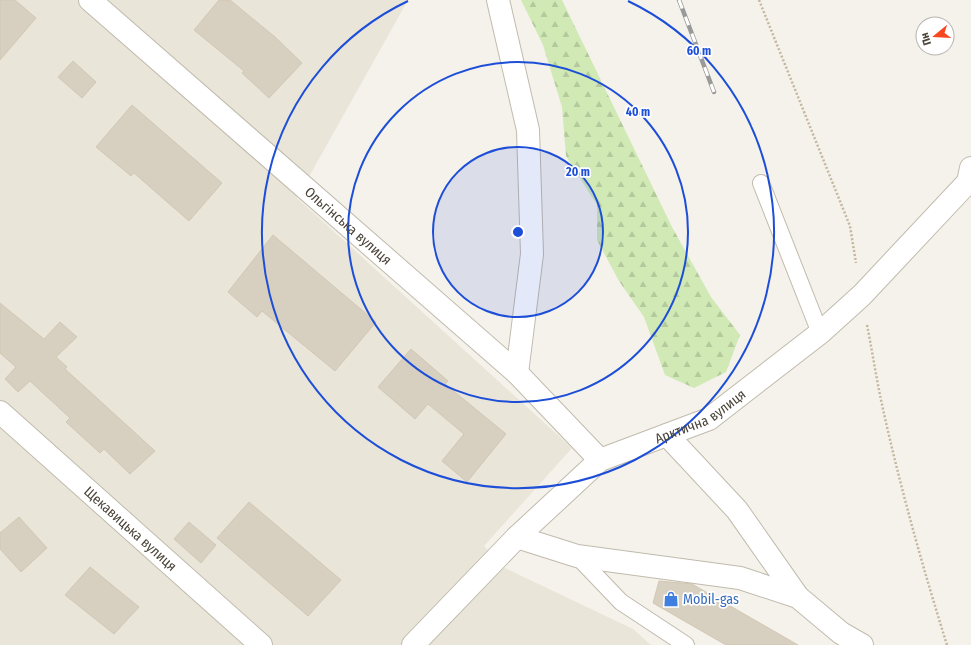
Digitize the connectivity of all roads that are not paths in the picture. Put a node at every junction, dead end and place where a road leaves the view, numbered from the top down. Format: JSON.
{"nodes":[{"id":1,"x":90,"y":0,"type":"edge"},
{"id":2,"x":498,"y":0,"type":"edge"},
{"id":3,"x":970,"y":182,"type":"edge"},
{"id":4,"x":761,"y":183,"type":"dead end"},
{"id":5,"x":820,"y":333,"type":"junction"},
{"id":6,"x":517,"y":373,"type":"junction"},
{"id":7,"x":0,"y":412,"type":"edge"},
{"id":8,"x":667,"y":435,"type":"junction"},
{"id":9,"x":600,"y":460,"type":"junction"},
{"id":10,"x":517,"y":537,"type":"junction"},
{"id":11,"x":577,"y":556,"type":"junction"},
{"id":12,"x":798,"y":597,"type":"junction"},
{"id":13,"x":261,"y":645,"type":"edge"},
{"id":14,"x":413,"y":645,"type":"edge"},
{"id":15,"x":686,"y":645,"type":"edge"},
{"id":16,"x":862,"y":645,"type":"edge"}],
"edges":[{"from":1,"to":6,"type":"street","name":"Ольгінська вулиця"},
{"from":2,"to":6,"type":"street"},
{"from":3,"to":5,"type":"street","name":"Арктична вулиця"},
{"from":4,"to":5,"type":"lane"},
{"from":5,"to":8,"type":"street","name":"Арктична вулиця"},
{"from":6,"to":9,"type":"street","name":"Ольгінська вулиця"},
{"from":7,"to":13,"type":"street","name":"Щекавицька вулиця"},
{"from":8,"to":9,"type":"street","name":"Арктична вулиця"},
{"from":8,"to":12,"type":"street"},
{"from":9,"to":10,"type":"street","name":"Арктична вулиця"},
{"from":10,"to":11,"type":"street"},
{"from":10,"to":14,"type":"street","name":"Арктична вулиця"},
{"from":11,"to":12,"type":"street"},
{"from":11,"to":15,"type":"lane"},
{"from":12,"to":16,"type":"street"}]}
